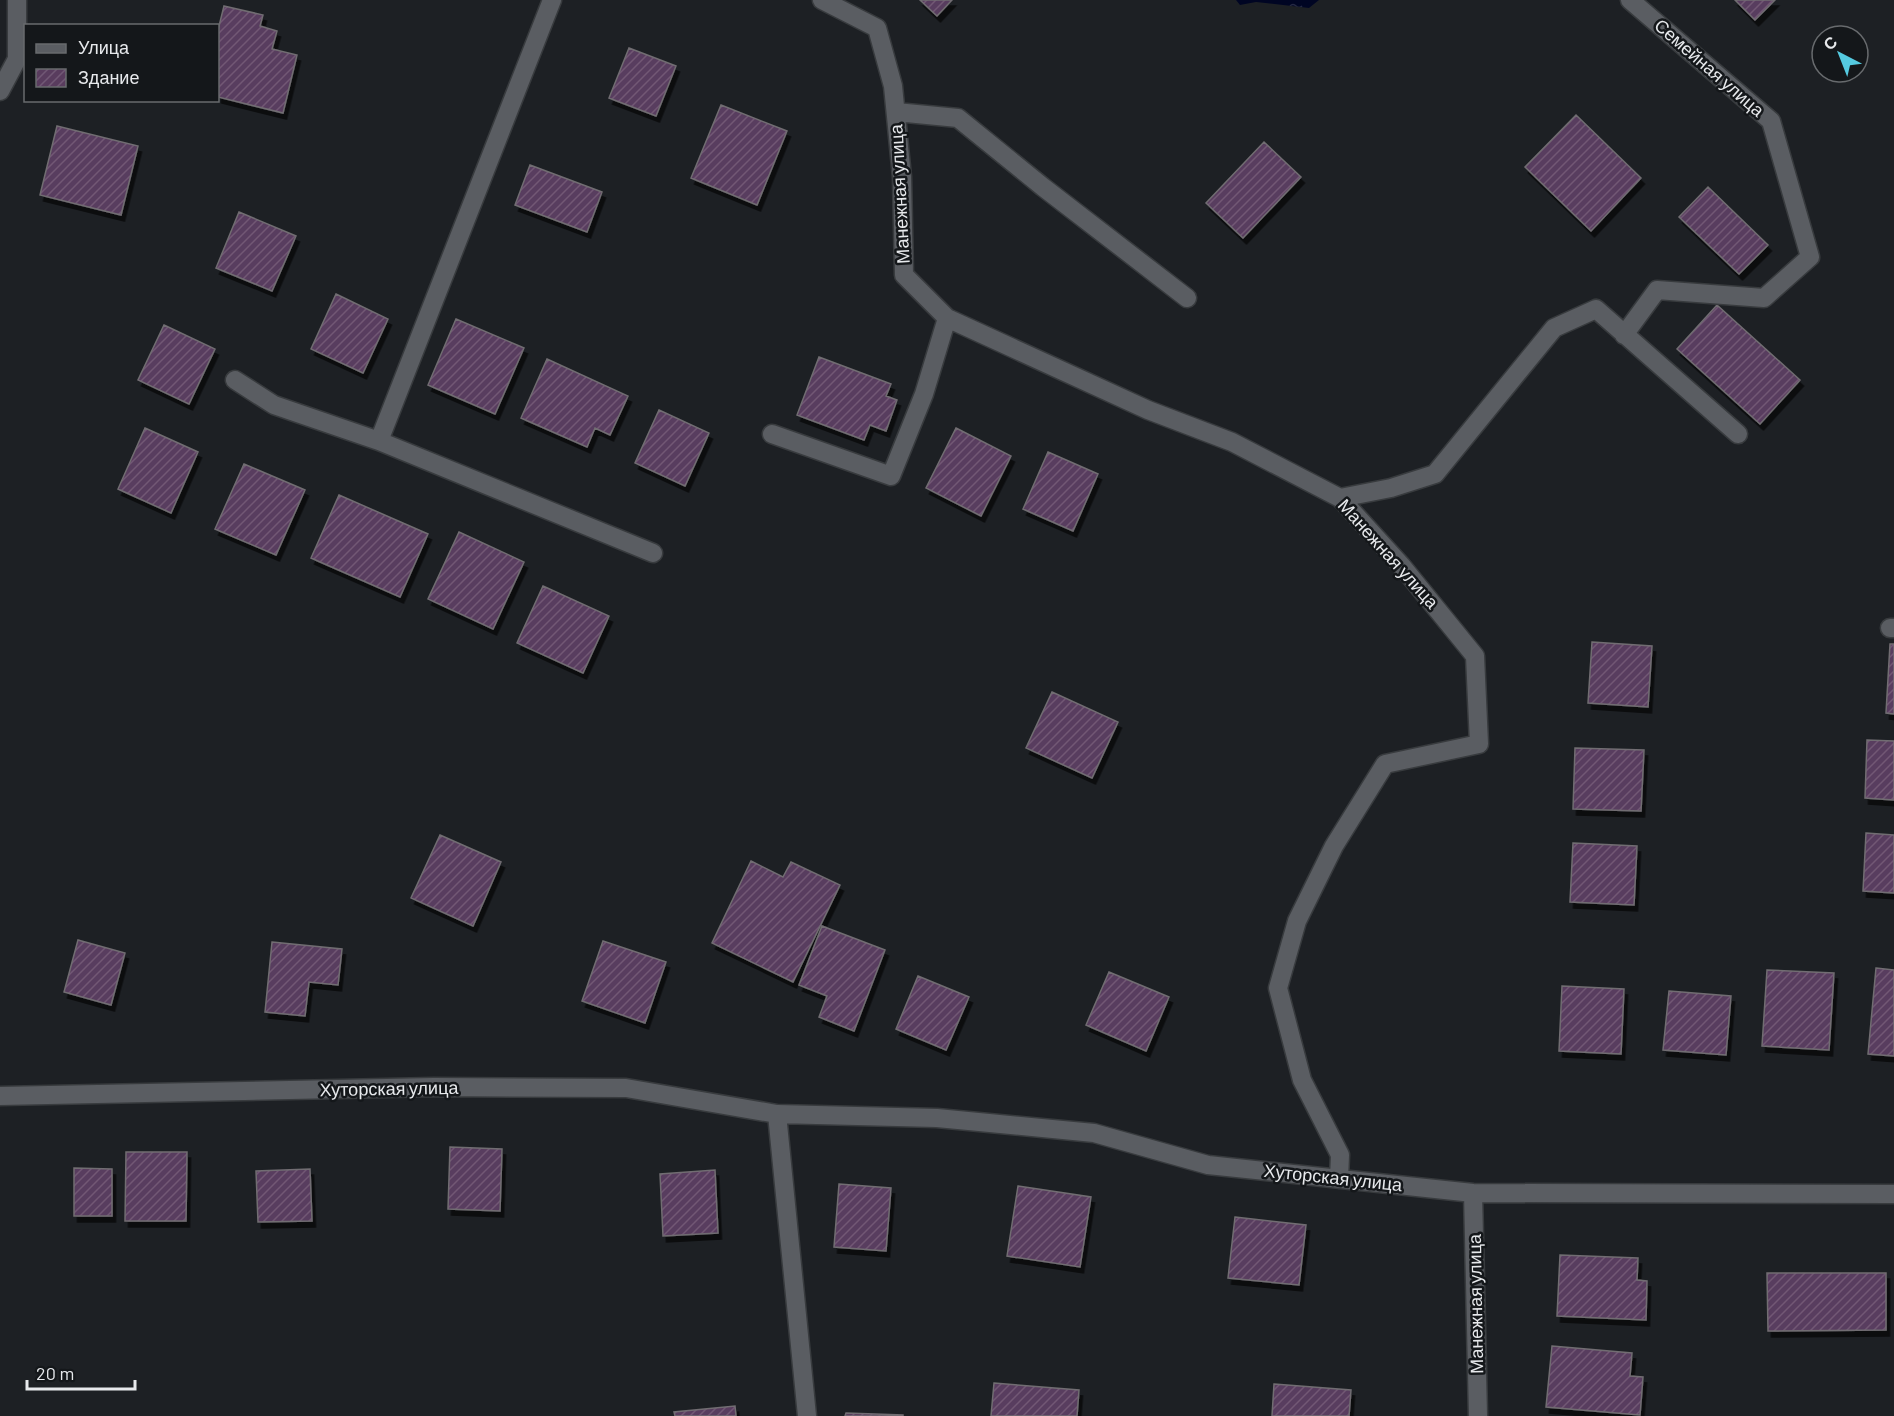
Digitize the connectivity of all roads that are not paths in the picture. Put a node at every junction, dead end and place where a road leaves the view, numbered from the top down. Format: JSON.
{"nodes":[{"id":1,"x":17,"y":0,"type":"edge"},
{"id":2,"x":552,"y":0,"type":"edge"},
{"id":3,"x":822,"y":0,"type":"edge"},
{"id":4,"x":1630,"y":0,"type":"edge"},
{"id":5,"x":0,"y":91,"type":"edge"},
{"id":6,"x":896,"y":112,"type":"junction"},
{"id":7,"x":1187,"y":298,"type":"dead end"},
{"id":8,"x":947,"y":318,"type":"junction"},
{"id":9,"x":1624,"y":335,"type":"junction"},
{"id":10,"x":235,"y":380,"type":"dead end"},
{"id":11,"x":772,"y":434,"type":"dead end"},
{"id":12,"x":1738,"y":434,"type":"dead end"},
{"id":13,"x":380,"y":441,"type":"junction"},
{"id":14,"x":1340,"y":498,"type":"junction"},
{"id":15,"x":653,"y":553,"type":"dead end"},
{"id":16,"x":0,"y":1096,"type":"edge"},
{"id":17,"x":777,"y":1114,"type":"junction"},
{"id":18,"x":1339,"y":1179,"type":"junction"},
{"id":19,"x":1473,"y":1193,"type":"junction"},
{"id":20,"x":1894,"y":1194,"type":"edge"},
{"id":21,"x":807,"y":1416,"type":"edge"},
{"id":22,"x":1478,"y":1416,"type":"edge"}],
"edges":[{"from":1,"to":5,"type":"street"},
{"from":2,"to":13,"type":"street"},
{"from":3,"to":6,"type":"street","name":"Манежная улица"},
{"from":4,"to":9,"type":"street","name":"Семейная улица"},
{"from":6,"to":7,"type":"street"},
{"from":6,"to":8,"type":"street","name":"Манежная улица"},
{"from":8,"to":11,"type":"street"},
{"from":8,"to":14,"type":"street","name":"Манежная улица"},
{"from":9,"to":12,"type":"street"},
{"from":9,"to":14,"type":"street"},
{"from":10,"to":13,"type":"street"},
{"from":13,"to":15,"type":"street"},
{"from":14,"to":18,"type":"street","name":"Манежная улица"},
{"from":16,"to":17,"type":"street","name":"Хуторская улица"},
{"from":17,"to":18,"type":"street","name":"Хуторская улица"},
{"from":17,"to":21,"type":"street"},
{"from":18,"to":19,"type":"street","name":"Хуторская улица"},
{"from":19,"to":20,"type":"street","name":"Хуторская улица"},
{"from":19,"to":22,"type":"street","name":"Манежная улица"}]}
